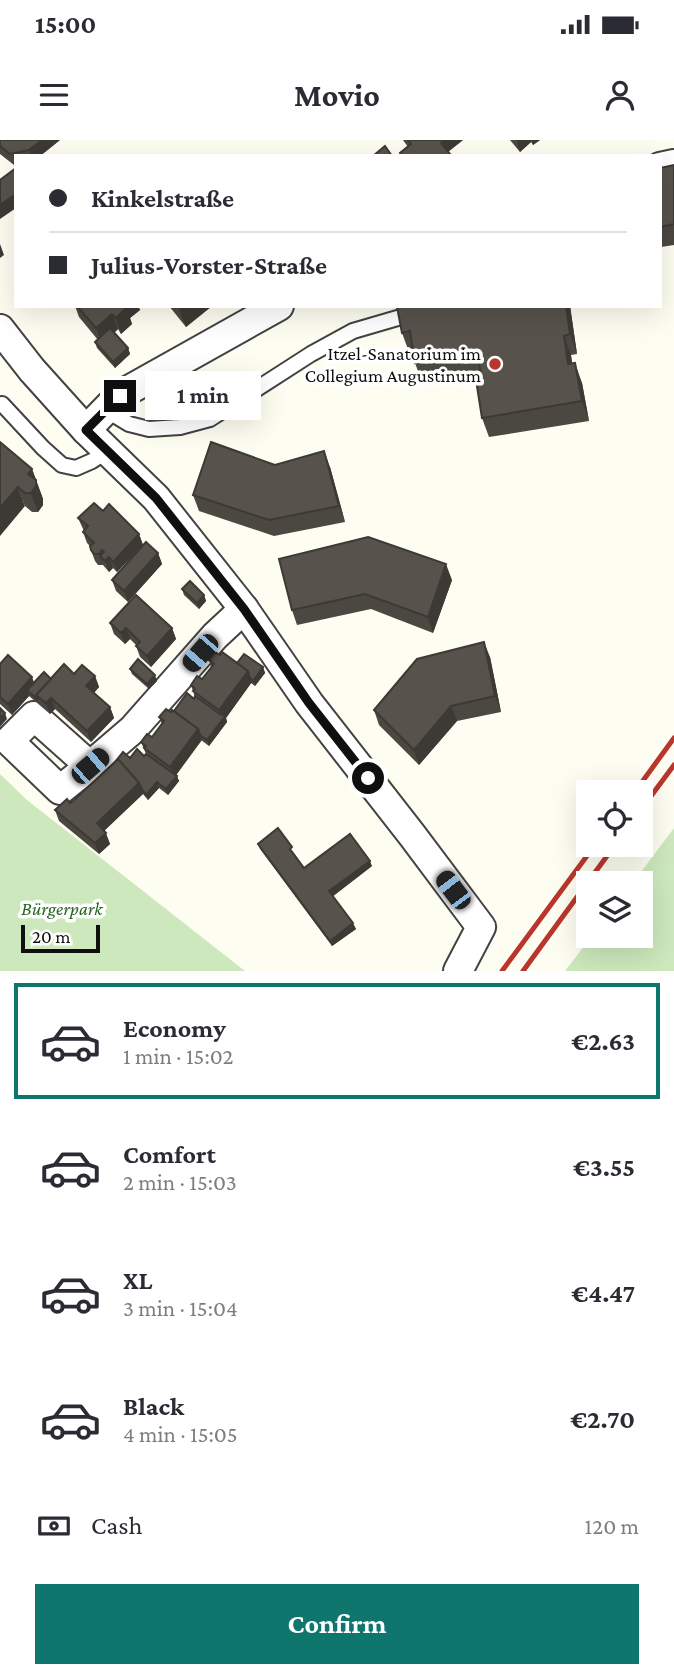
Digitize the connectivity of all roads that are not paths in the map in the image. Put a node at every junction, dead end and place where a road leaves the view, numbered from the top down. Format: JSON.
{"nodes":[{"id":1,"x":275,"y":308,"type":"edge"},
{"id":2,"x":439,"y":308,"type":"edge"},
{"id":3,"x":0,"y":329,"type":"edge"},
{"id":4,"x":2,"y":404,"type":"dead end"},
{"id":5,"x":106,"y":410,"type":"junction"},
{"id":6,"x":86,"y":430,"type":"junction"},
{"id":7,"x":107,"y":450,"type":"junction"},
{"id":8,"x":244,"y":609,"type":"junction"},
{"id":9,"x":90,"y":766,"type":"dead end"},
{"id":10,"x":458,"y":971,"type":"edge"}],
"edges":[{"from":1,"to":5,"type":"street"},
{"from":2,"to":5,"type":"lane"},
{"from":3,"to":6,"type":"street"},
{"from":4,"to":7,"type":"lane"},
{"from":5,"to":6,"type":"street"},
{"from":6,"to":7,"type":"street"},
{"from":7,"to":8,"type":"street"},
{"from":8,"to":9,"type":"street"},
{"from":8,"to":10,"type":"street"}]}
